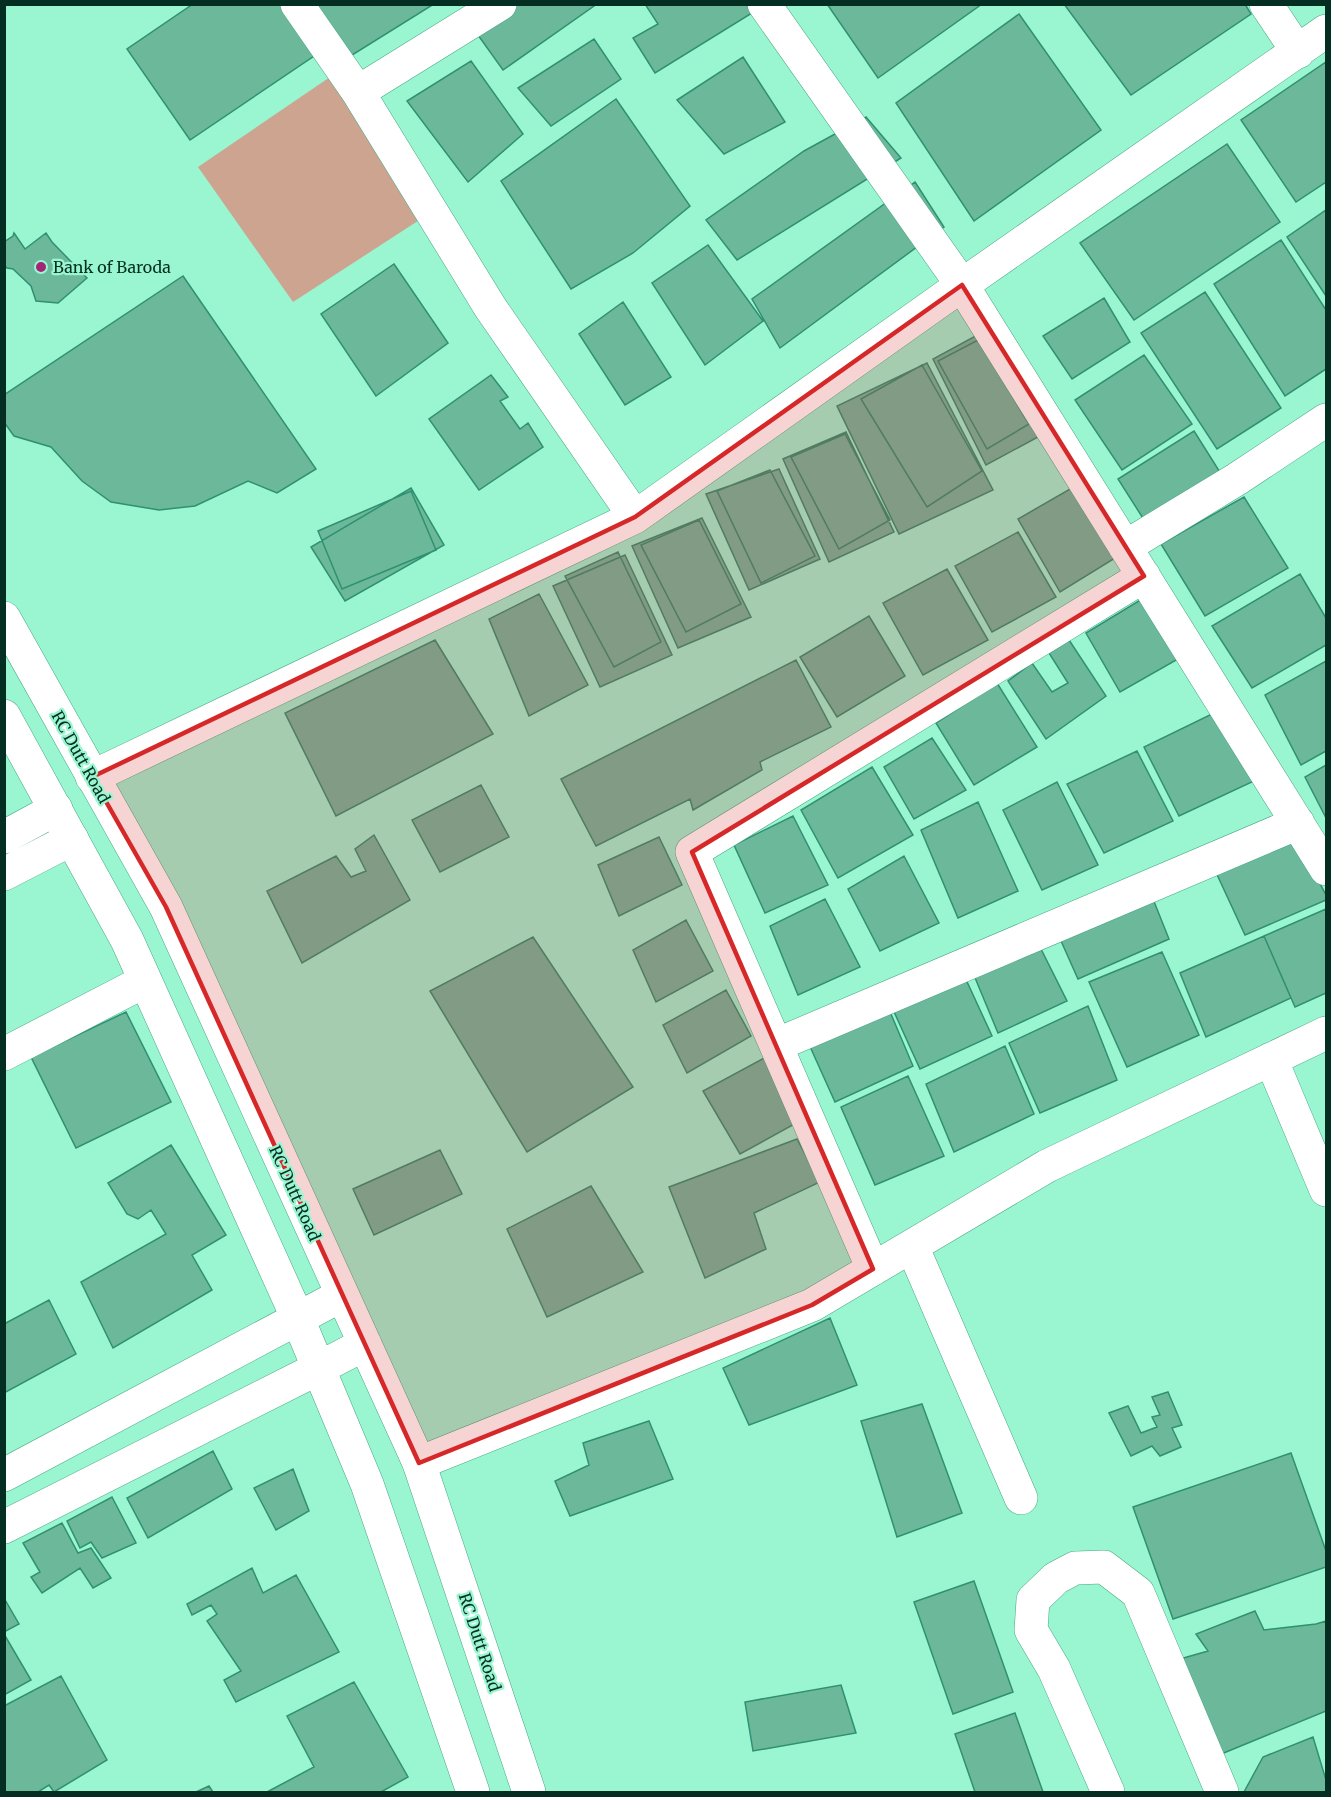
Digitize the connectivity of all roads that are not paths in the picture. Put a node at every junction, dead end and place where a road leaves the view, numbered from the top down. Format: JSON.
{"nodes":[{"id":1,"x":297,"y":4,"type":"edge"},
{"id":2,"x":500,"y":4,"type":"edge"},
{"id":3,"x":764,"y":4,"type":"edge"},
{"id":4,"x":1266,"y":4,"type":"edge"},
{"id":5,"x":1326,"y":32,"type":"edge"},
{"id":6,"x":1298,"y":52,"type":"junction"},
{"id":7,"x":358,"y":92,"type":"junction"},
{"id":8,"x":962,"y":285,"type":"junction"},
{"id":9,"x":1326,"y":420,"type":"edge"},
{"id":10,"x":635,"y":517,"type":"junction"},
{"id":11,"x":1125,"y":547,"type":"junction"},
{"id":12,"x":1144,"y":576,"type":"junction"},
{"id":13,"x":4,"y":618,"type":"edge"},
{"id":14,"x":4,"y":716,"type":"edge"},
{"id":15,"x":92,"y":777,"type":"junction"},
{"id":16,"x":56,"y":810,"type":"junction"},
{"id":17,"x":1298,"y":823,"type":"junction"},
{"id":18,"x":4,"y":837,"type":"edge"},
{"id":19,"x":72,"y":838,"type":"junction"},
{"id":20,"x":1326,"y":869,"type":"edge"},
{"id":21,"x":4,"y":874,"type":"edge"},
{"id":22,"x":145,"y":981,"type":"junction"},
{"id":23,"x":1326,"y":1033,"type":"edge"},
{"id":24,"x":776,"y":1045,"type":"junction"},
{"id":25,"x":4,"y":1054,"type":"edge"},
{"id":26,"x":1271,"y":1059,"type":"junction"},
{"id":27,"x":1326,"y":1190,"type":"edge"},
{"id":28,"x":912,"y":1246,"type":"junction"},
{"id":29,"x":873,"y":1269,"type":"junction"},
{"id":30,"x":342,"y":1295,"type":"junction"},
{"id":31,"x":298,"y":1319,"type":"junction"},
{"id":32,"x":364,"y":1344,"type":"junction"},
{"id":33,"x":319,"y":1368,"type":"junction"},
{"id":34,"x":419,"y":1463,"type":"junction"},
{"id":35,"x":4,"y":1475,"type":"edge"},
{"id":36,"x":1021,"y":1498,"type":"dead end"},
{"id":37,"x":4,"y":1527,"type":"edge"},
{"id":38,"x":1216,"y":1789,"type":"edge"},
{"id":39,"x":472,"y":1792,"type":"edge"},
{"id":40,"x":530,"y":1792,"type":"edge"},
{"id":41,"x":1108,"y":1792,"type":"edge"}],
"edges":[{"from":1,"to":7,"type":"street"},
{"from":2,"to":7,"type":"street"},
{"from":3,"to":8,"type":"street"},
{"from":4,"to":6,"type":"street"},
{"from":5,"to":6,"type":"street"},
{"from":6,"to":8,"type":"street"},
{"from":7,"to":10,"type":"street"},
{"from":8,"to":10,"type":"street"},
{"from":8,"to":11,"type":"street"},
{"from":9,"to":11,"type":"street"},
{"from":10,"to":15,"type":"street"},
{"from":11,"to":12,"type":"street"},
{"from":12,"to":17,"type":"street"},
{"from":12,"to":24,"type":"street"},
{"from":13,"to":15,"type":"street","name":"RC Dutt Road"},
{"from":14,"to":16,"type":"street"},
{"from":15,"to":30,"type":"street","name":"RC Dutt Road"},
{"from":16,"to":18,"type":"street"},
{"from":16,"to":19,"type":"street"},
{"from":17,"to":20,"type":"street"},
{"from":17,"to":24,"type":"street"},
{"from":19,"to":21,"type":"street"},
{"from":19,"to":22,"type":"street"},
{"from":22,"to":25,"type":"street"},
{"from":22,"to":31,"type":"street"},
{"from":23,"to":26,"type":"street"},
{"from":24,"to":29,"type":"street"},
{"from":26,"to":27,"type":"street"},
{"from":26,"to":28,"type":"street"},
{"from":28,"to":29,"type":"street"},
{"from":28,"to":36,"type":"street"},
{"from":29,"to":34,"type":"street"},
{"from":30,"to":31,"type":"street"},
{"from":30,"to":32,"type":"street","name":"RC Dutt Road"},
{"from":31,"to":33,"type":"street"},
{"from":31,"to":35,"type":"street"},
{"from":32,"to":33,"type":"street"},
{"from":32,"to":34,"type":"street","name":"RC Dutt Road"},
{"from":33,"to":37,"type":"street"},
{"from":33,"to":39,"type":"street"},
{"from":34,"to":40,"type":"street","name":"RC Dutt Road"},
{"from":38,"to":41,"type":"street"}]}
